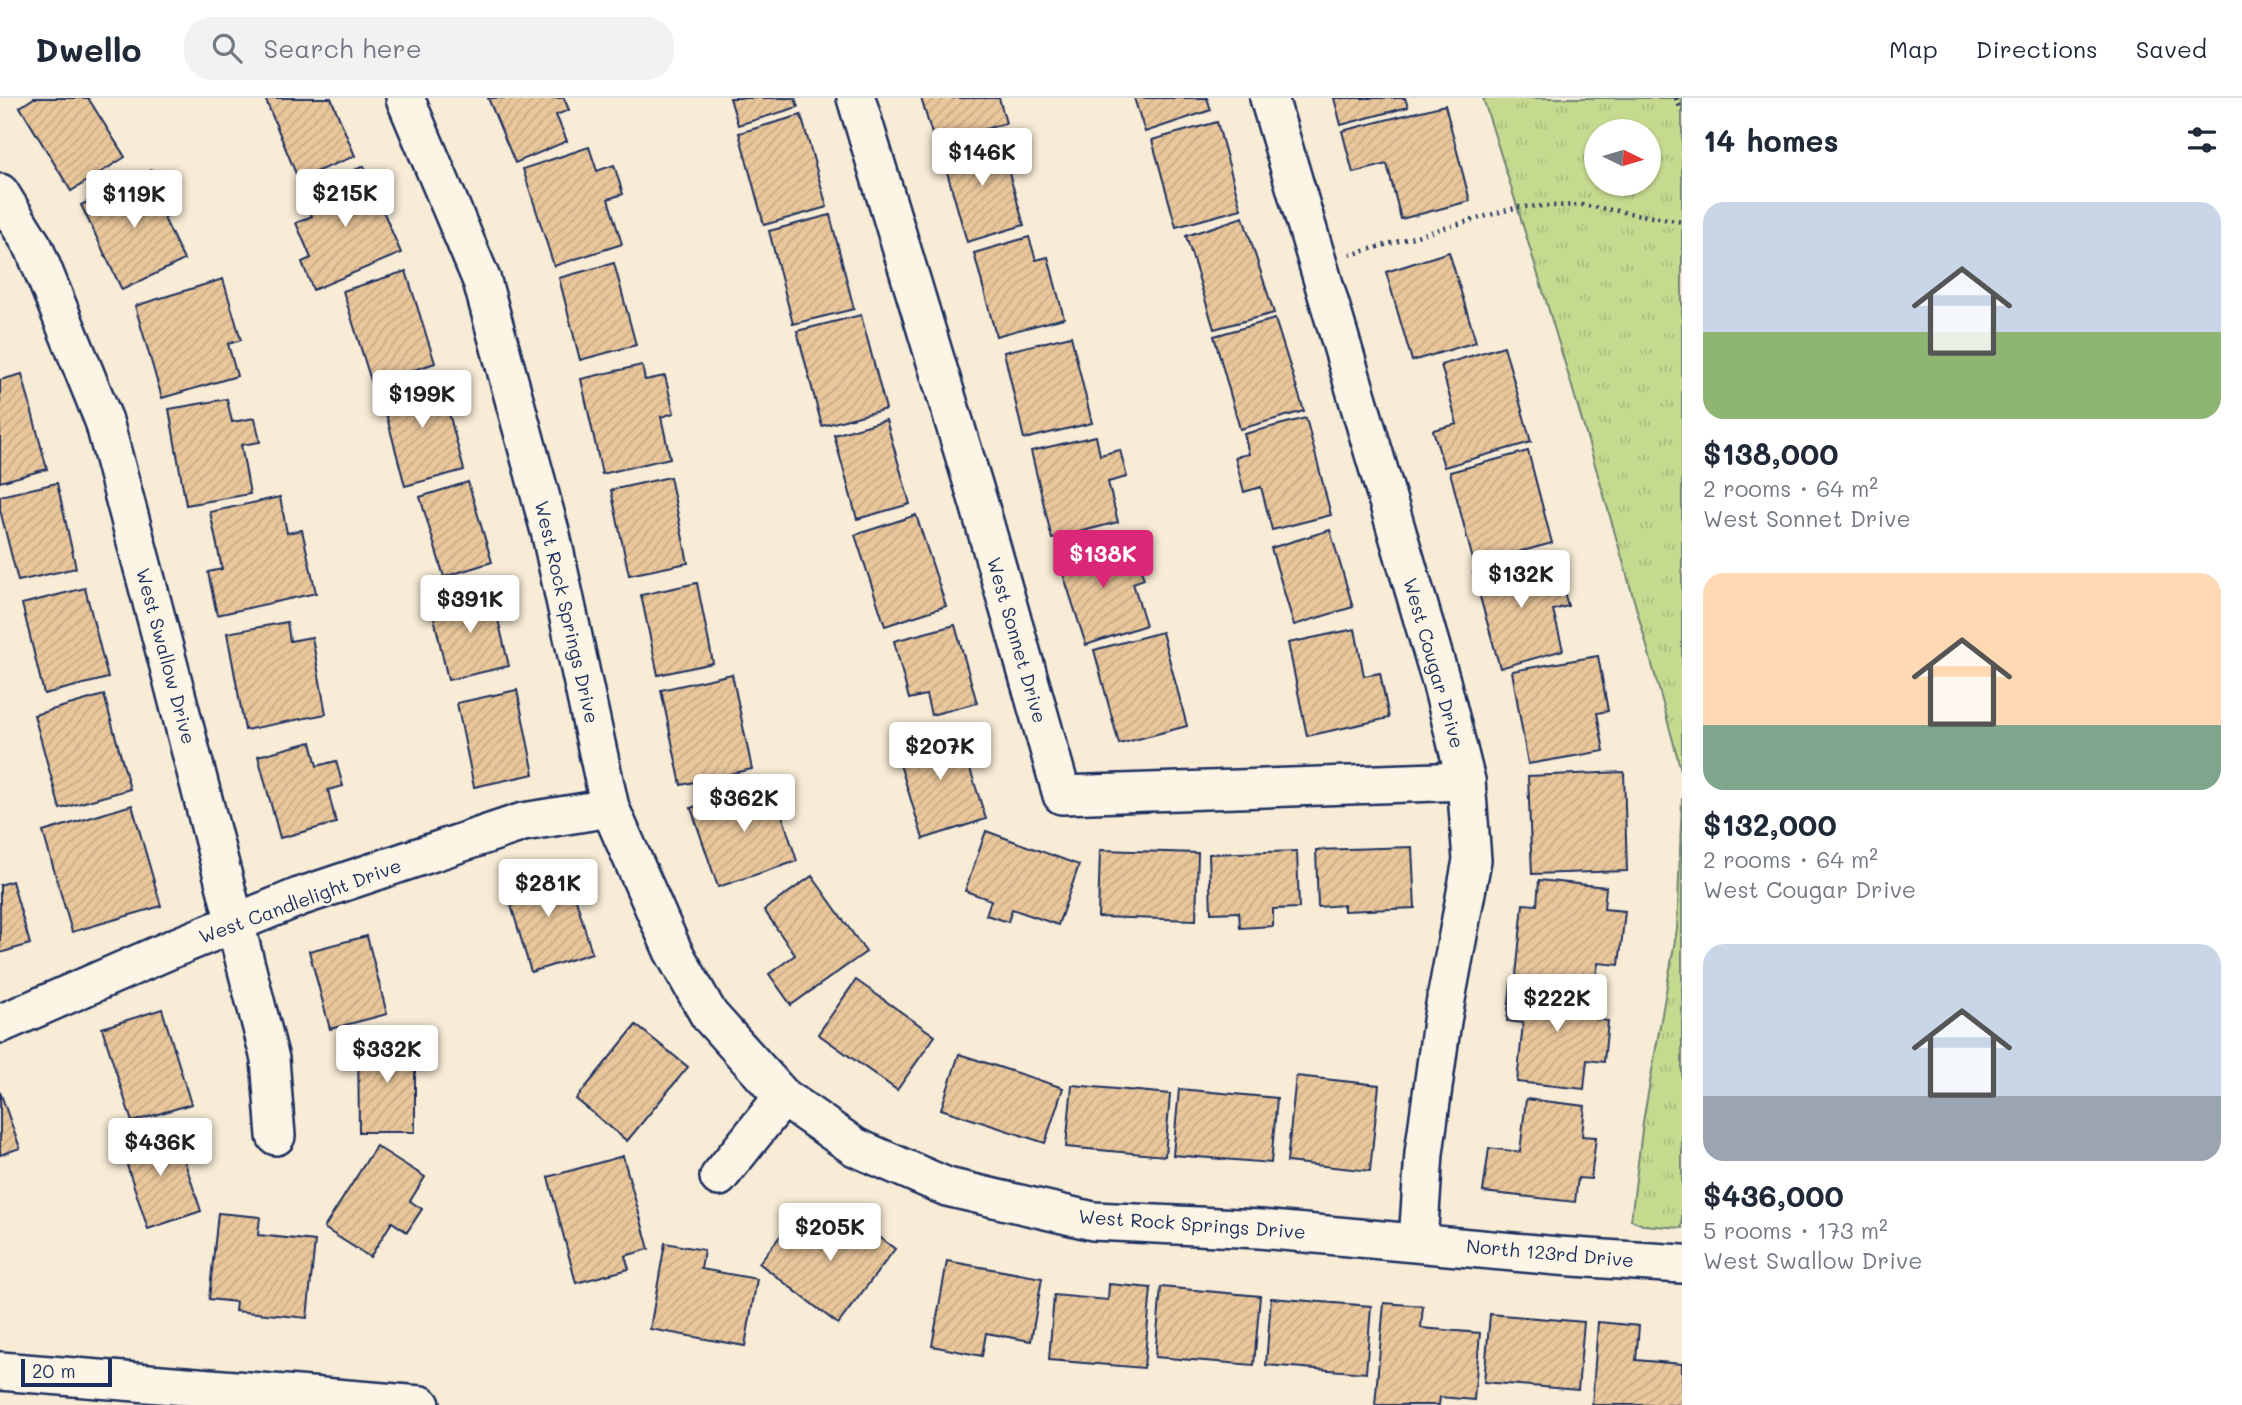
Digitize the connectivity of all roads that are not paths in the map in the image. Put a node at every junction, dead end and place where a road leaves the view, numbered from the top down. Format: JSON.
{"nodes":[{"id":1,"x":405,"y":98,"type":"edge"},
{"id":2,"x":856,"y":98,"type":"edge"},
{"id":3,"x":1269,"y":98,"type":"edge"},
{"id":4,"x":0,"y":193,"type":"edge"},
{"id":5,"x":1466,"y":781,"type":"junction"},
{"id":6,"x":610,"y":808,"type":"junction"},
{"id":7,"x":235,"y":924,"type":"junction"},
{"id":8,"x":0,"y":1024,"type":"edge"},
{"id":9,"x":783,"y":1097,"type":"junction"},
{"id":10,"x":276,"y":1136,"type":"dead end"},
{"id":11,"x":719,"y":1177,"type":"dead end"},
{"id":12,"x":1418,"y":1242,"type":"junction"},
{"id":13,"x":1682,"y":1264,"type":"edge"},
{"id":14,"x":0,"y":1371,"type":"edge"},
{"id":15,"x":421,"y":1405,"type":"edge"}],
"edges":[{"from":1,"to":6,"type":"street","name":"West Rock Springs Drive"},
{"from":2,"to":5,"type":"street","name":"West Sonnet Drive"},
{"from":3,"to":5,"type":"street","name":"West Cougar Drive"},
{"from":4,"to":7,"type":"street","name":"West Swallow Drive"},
{"from":5,"to":12,"type":"street","name":"West Cougar Drive"},
{"from":6,"to":7,"type":"street","name":"West Candlelight Drive"},
{"from":6,"to":9,"type":"street","name":"West Rock Springs Drive"},
{"from":7,"to":8,"type":"street","name":"West Candlelight Drive"},
{"from":7,"to":10,"type":"street","name":"West Swallow Drive"},
{"from":9,"to":11,"type":"street"},
{"from":9,"to":12,"type":"street","name":"West Rock Springs Drive"},
{"from":12,"to":13,"type":"street","name":"North 123rd Drive"},
{"from":14,"to":15,"type":"street"}]}
